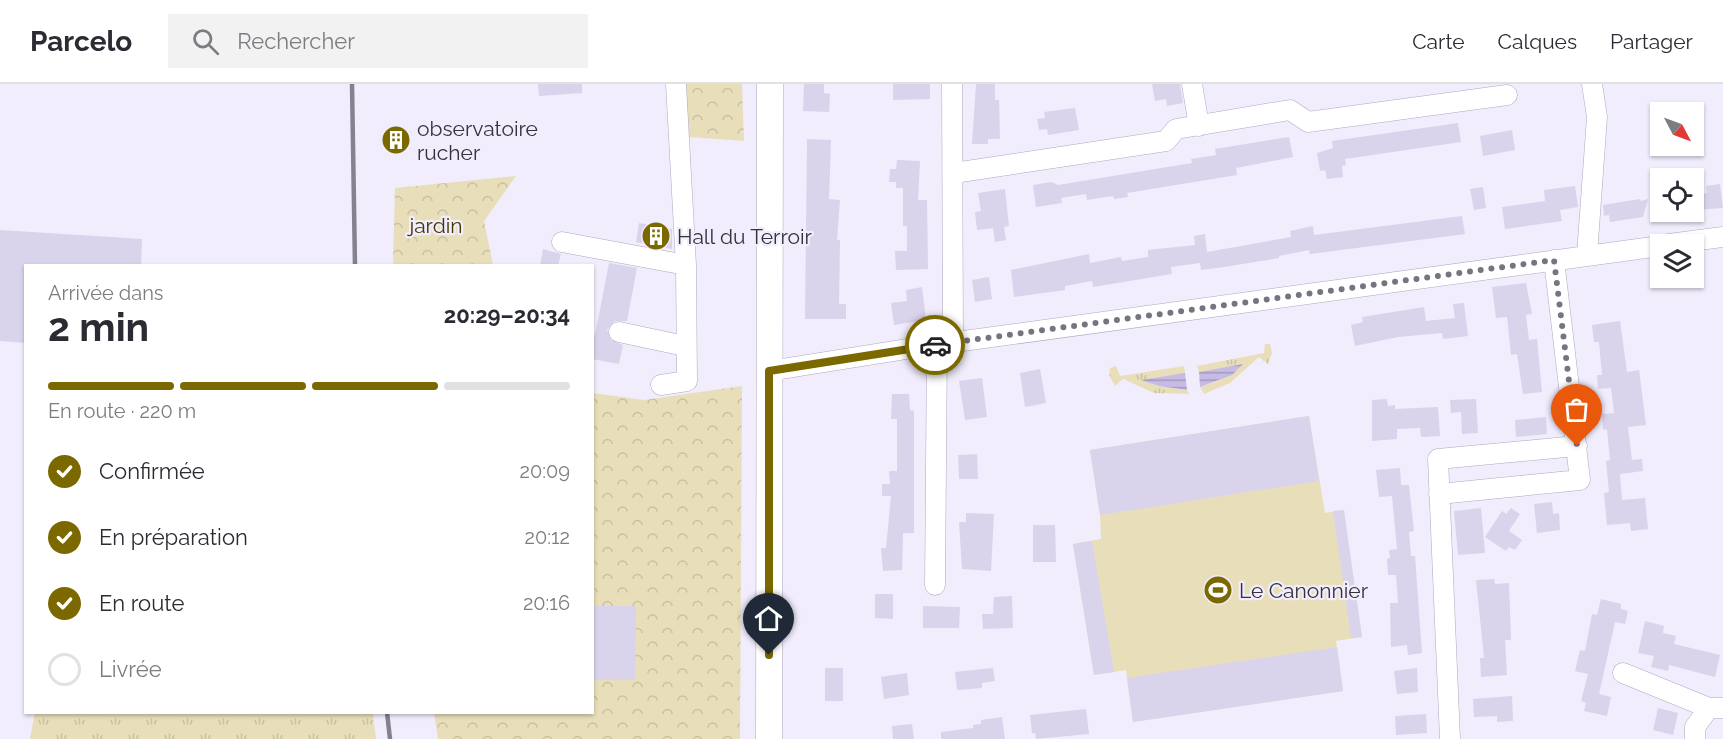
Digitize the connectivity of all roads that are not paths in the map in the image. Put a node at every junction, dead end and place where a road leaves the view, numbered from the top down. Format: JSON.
{"nodes":[{"id":1,"x":676,"y":84,"type":"edge"},
{"id":2,"x":770,"y":84,"type":"edge"},
{"id":3,"x":951,"y":84,"type":"edge"},
{"id":4,"x":1192,"y":84,"type":"edge"},
{"id":5,"x":1592,"y":84,"type":"edge"},
{"id":6,"x":1507,"y":94,"type":"dead end"},
{"id":7,"x":1198,"y":126,"type":"junction"},
{"id":8,"x":954,"y":173,"type":"junction"},
{"id":9,"x":1723,"y":237,"type":"edge"},
{"id":10,"x":1704,"y":239,"type":"edge"},
{"id":11,"x":562,"y":242,"type":"dead end"},
{"id":12,"x":1650,"y":247,"type":"edge"},
{"id":13,"x":1587,"y":255,"type":"junction"},
{"id":14,"x":1554,"y":260,"type":"junction"},
{"id":15,"x":686,"y":265,"type":"junction"},
{"id":16,"x":619,"y":332,"type":"dead end"},
{"id":17,"x":945,"y":344,"type":"junction"},
{"id":18,"x":685,"y":346,"type":"junction"},
{"id":19,"x":769,"y":371,"type":"junction"},
{"id":20,"x":661,"y":385,"type":"dead end"},
{"id":21,"x":1577,"y":446,"type":"junction"},
{"id":22,"x":1439,"y":494,"type":"junction"},
{"id":23,"x":935,"y":585,"type":"dead end"},
{"id":24,"x":1623,"y":673,"type":"dead end"},
{"id":25,"x":1716,"y":708,"type":"edge"},
{"id":26,"x":769,"y":739,"type":"edge"},
{"id":27,"x":1449,"y":739,"type":"edge"},
{"id":28,"x":1695,"y":739,"type":"edge"}],
"edges":[{"from":1,"to":15,"type":"street"},
{"from":2,"to":19,"type":"main road"},
{"from":3,"to":8,"type":"street"},
{"from":4,"to":7,"type":"street"},
{"from":5,"to":13,"type":"street"},
{"from":6,"to":7,"type":"street"},
{"from":7,"to":8,"type":"street"},
{"from":8,"to":17,"type":"street"},
{"from":9,"to":10,"type":"street"},
{"from":11,"to":15,"type":"street"},
{"from":12,"to":13,"type":"street"},
{"from":13,"to":14,"type":"street"},
{"from":14,"to":17,"type":"street"},
{"from":14,"to":21,"type":"street"},
{"from":15,"to":18,"type":"street"},
{"from":16,"to":18,"type":"street"},
{"from":17,"to":19,"type":"street"},
{"from":17,"to":23,"type":"street"},
{"from":18,"to":20,"type":"street"},
{"from":19,"to":26,"type":"main road"},
{"from":21,"to":22,"type":"street"},
{"from":21,"to":22,"type":"street"},
{"from":22,"to":27,"type":"street"},
{"from":24,"to":25,"type":"street"},
{"from":25,"to":28,"type":"street"}]}
